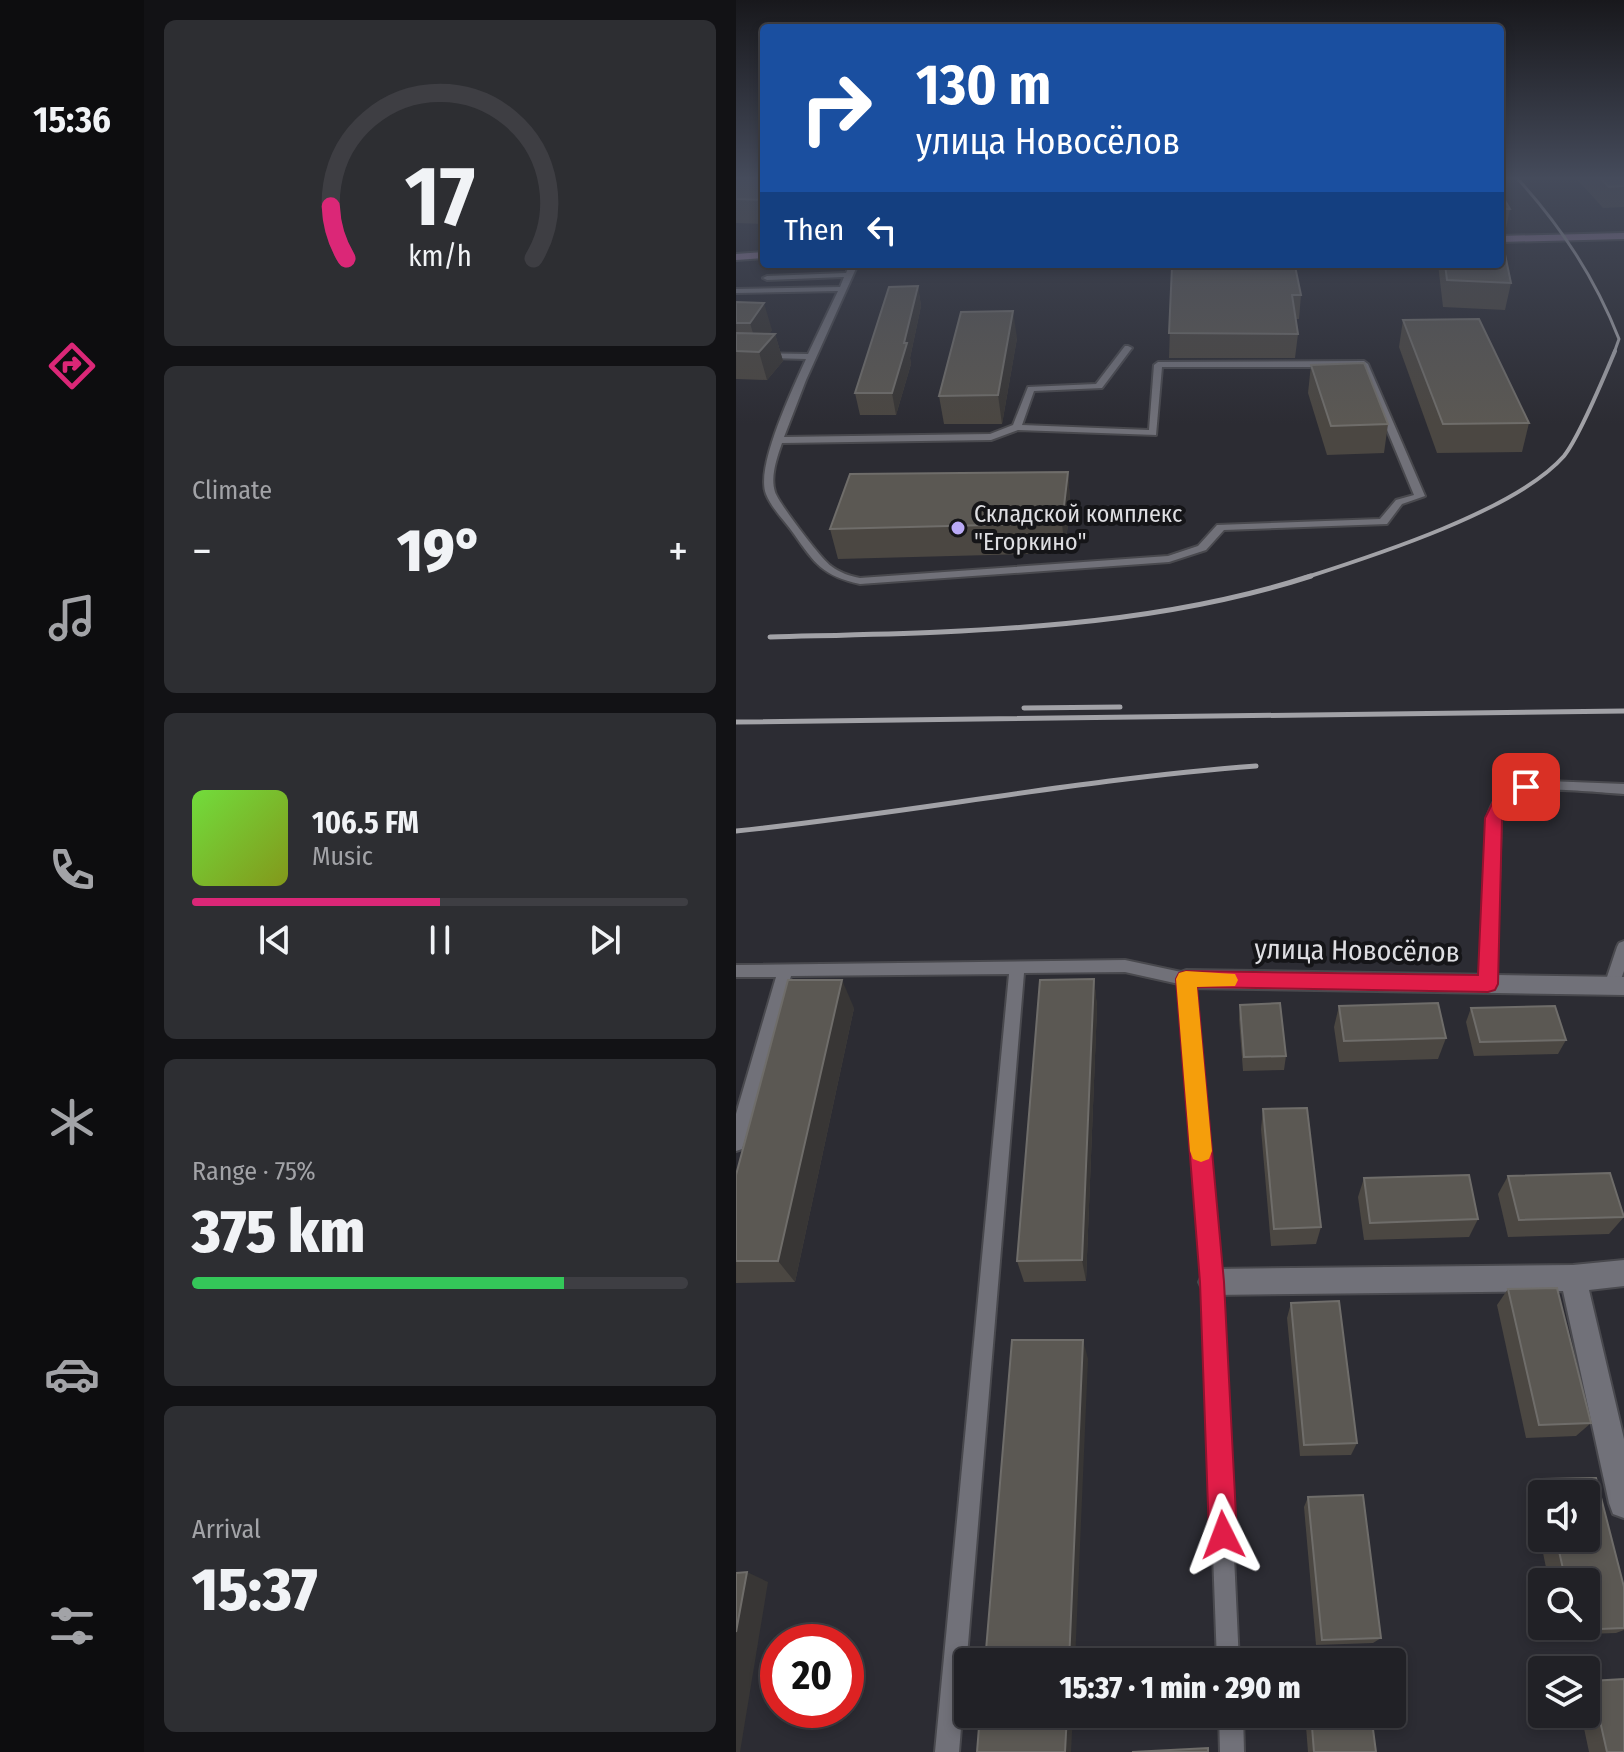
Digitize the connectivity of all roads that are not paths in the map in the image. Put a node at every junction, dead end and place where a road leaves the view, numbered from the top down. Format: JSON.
{"nodes":[{"id":1,"x":772,"y":268,"type":"edge"},
{"id":2,"x":852,"y":269,"type":"edge"},
{"id":3,"x":767,"y":278,"type":"junction"},
{"id":4,"x":736,"y":289,"type":"edge"},
{"id":5,"x":843,"y":289,"type":"junction"},
{"id":6,"x":1128,"y":348,"type":"dead end"},
{"id":7,"x":736,"y":355,"type":"edge"},
{"id":8,"x":812,"y":357,"type":"junction"},
{"id":9,"x":1017,"y":427,"type":"junction"},
{"id":10,"x":779,"y":440,"type":"junction"},
{"id":11,"x":1624,"y":789,"type":"edge"},
{"id":12,"x":1624,"y":947,"type":"edge"},
{"id":13,"x":1017,"y":968,"type":"junction"},
{"id":14,"x":736,"y":971,"type":"edge"},
{"id":15,"x":785,"y":971,"type":"junction"},
{"id":16,"x":1186,"y":979,"type":"junction"},
{"id":17,"x":1488,"y":984,"type":"junction"},
{"id":18,"x":1618,"y":986,"type":"edge"},
{"id":19,"x":736,"y":1143,"type":"edge"},
{"id":20,"x":1624,"y":1273,"type":"edge"},
{"id":21,"x":1573,"y":1278,"type":"junction"},
{"id":22,"x":1212,"y":1282,"type":"junction"},
{"id":23,"x":1624,"y":1503,"type":"edge"},
{"id":24,"x":1227,"y":1648,"type":"edge"},
{"id":25,"x":1231,"y":1728,"type":"edge"},
{"id":26,"x":947,"y":1752,"type":"edge"},
{"id":27,"x":1232,"y":1752,"type":"edge"}],
"edges":[{"from":1,"to":3,"type":"lane"},
{"from":2,"to":3,"type":"lane"},
{"from":2,"to":5,"type":"lane"},
{"from":3,"to":4,"type":"lane"},
{"from":4,"to":5,"type":"lane"},
{"from":5,"to":8,"type":"lane"},
{"from":6,"to":9,"type":"lane"},
{"from":7,"to":8,"type":"lane"},
{"from":8,"to":10,"type":"lane"},
{"from":9,"to":10,"type":"lane"},
{"from":9,"to":10,"type":"lane"},
{"from":11,"to":17,"type":"lane"},
{"from":12,"to":18,"type":"lane"},
{"from":13,"to":15,"type":"lane"},
{"from":13,"to":16,"type":"lane"},
{"from":13,"to":26,"type":"lane"},
{"from":14,"to":15,"type":"lane"},
{"from":15,"to":19,"type":"lane"},
{"from":16,"to":17,"type":"street","name":"улица Новосёлов"},
{"from":16,"to":22,"type":"lane"},
{"from":17,"to":18,"type":"street","name":"улица Новосёлов"},
{"from":20,"to":21,"type":"street"},
{"from":21,"to":22,"type":"street"},
{"from":21,"to":23,"type":"street"},
{"from":22,"to":24,"type":"lane"},
{"from":25,"to":27,"type":"lane"}]}
